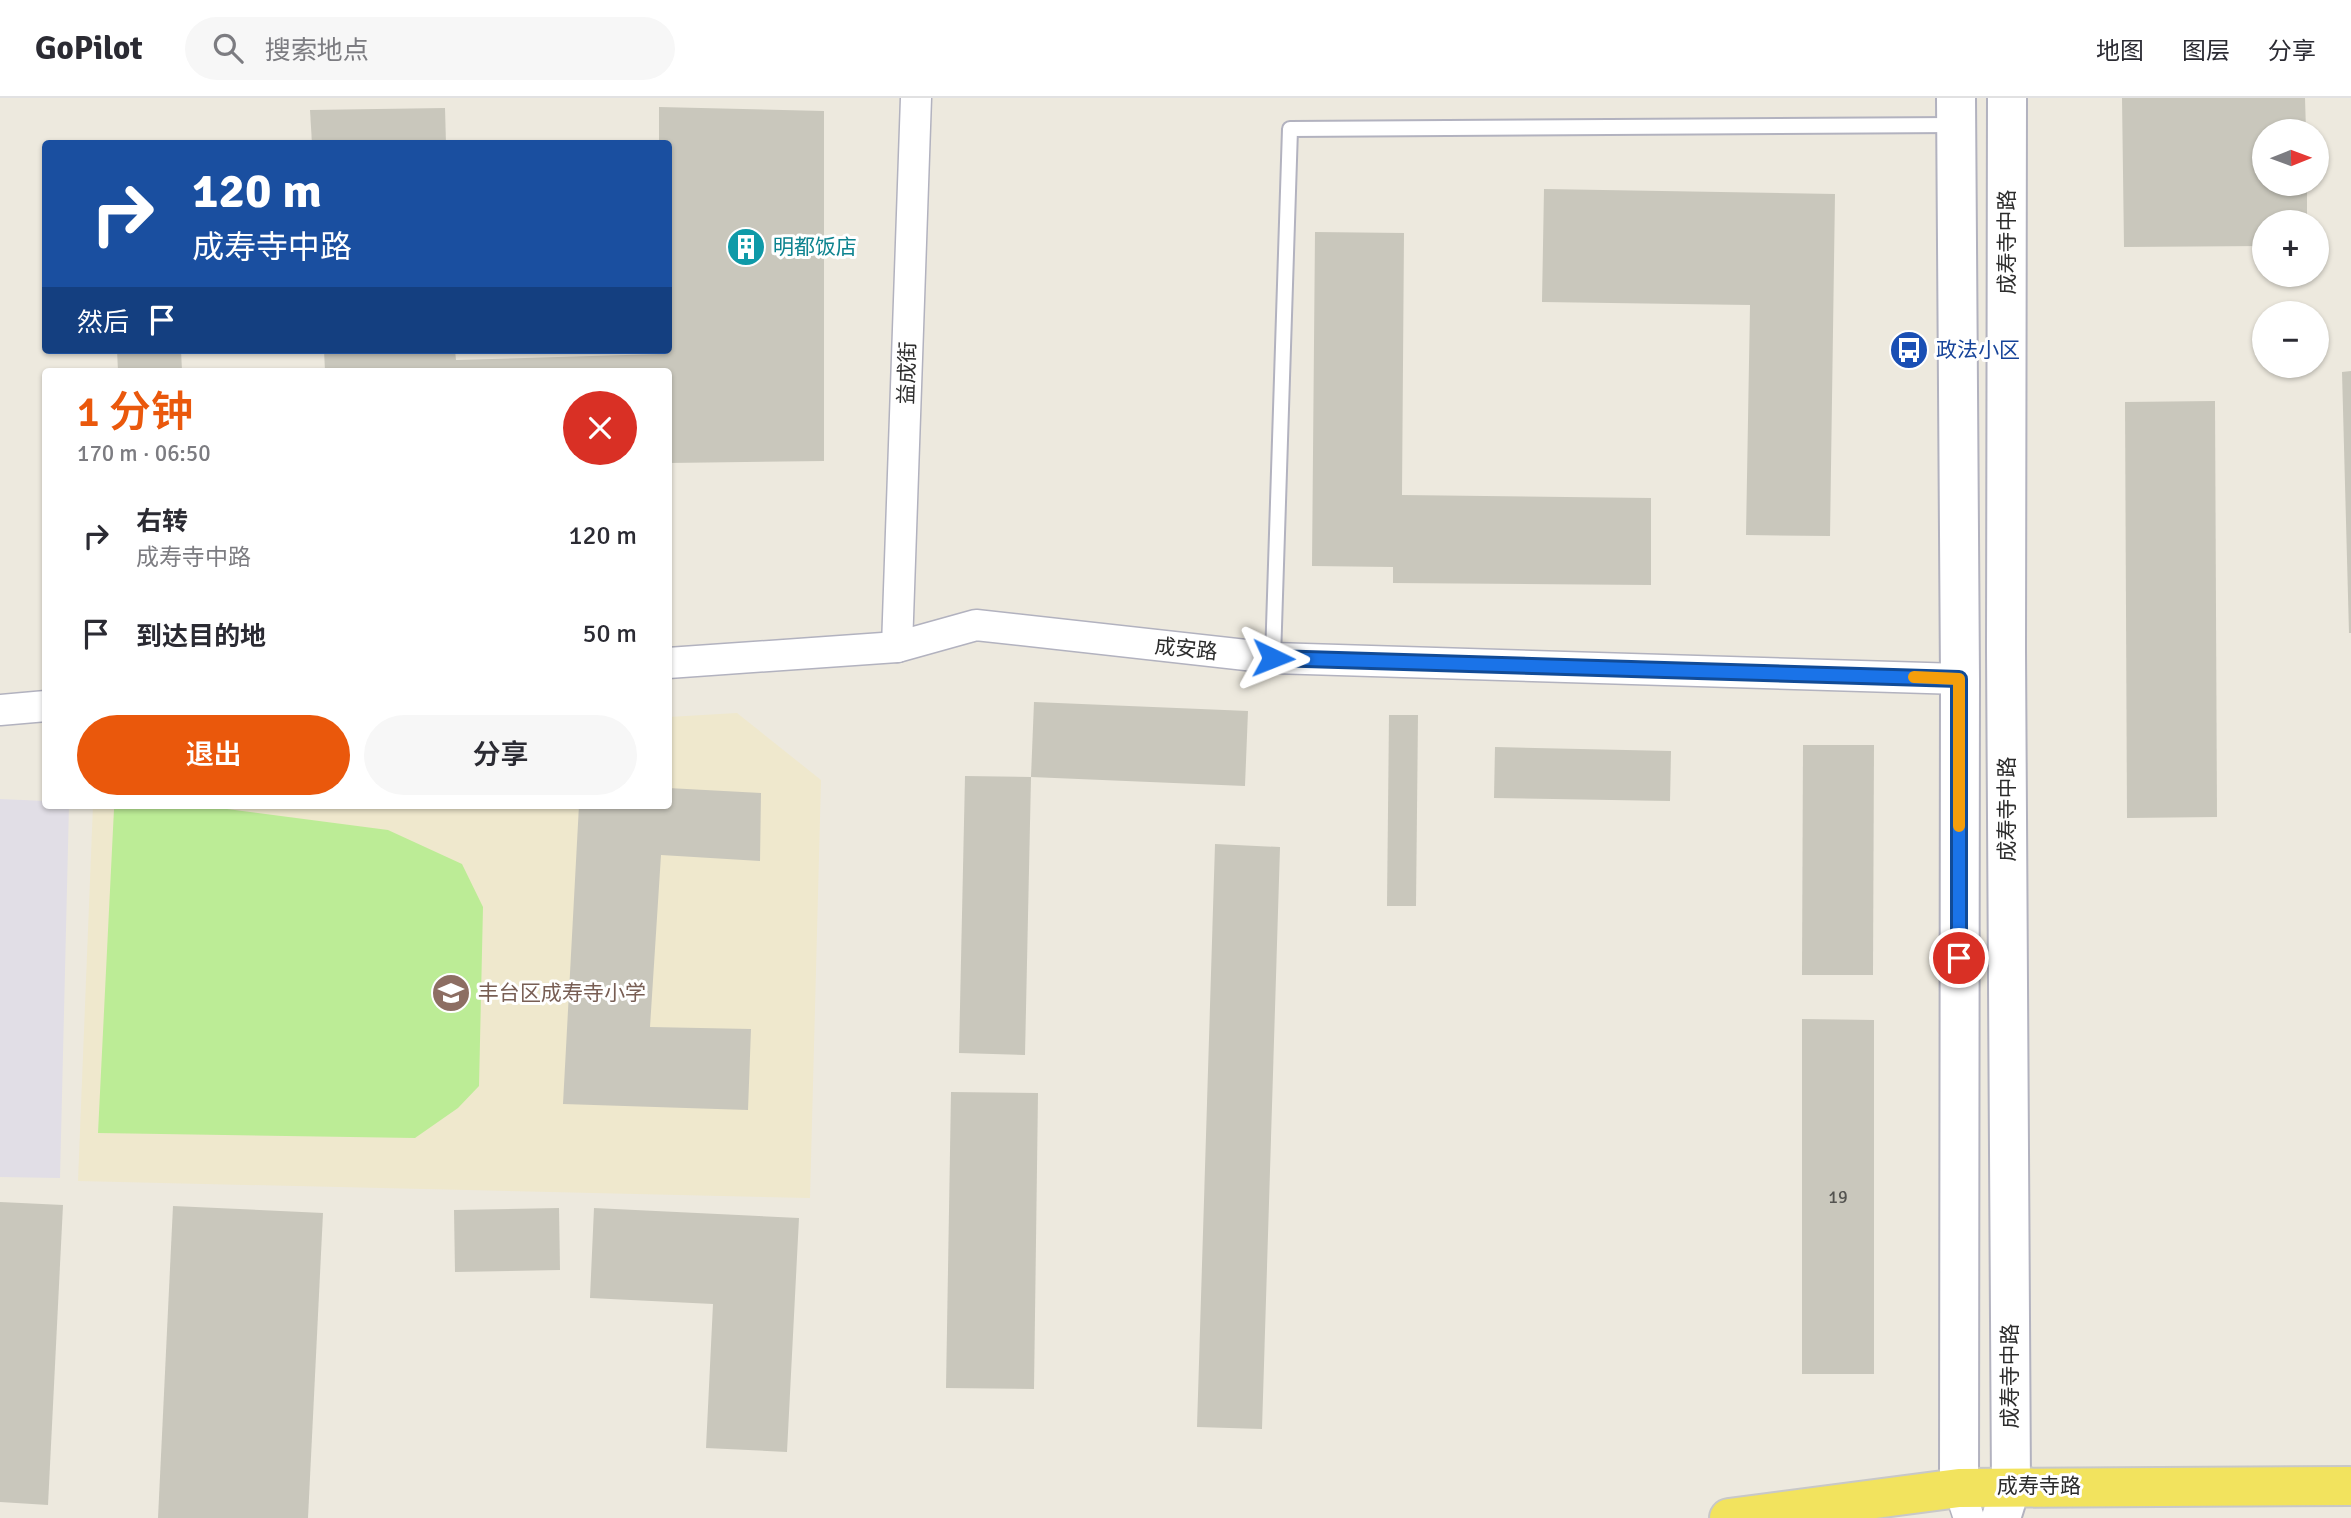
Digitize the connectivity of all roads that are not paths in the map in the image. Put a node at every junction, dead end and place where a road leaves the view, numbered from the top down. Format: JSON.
{"nodes":[{"id":1,"x":916,"y":98,"type":"edge"},
{"id":2,"x":2007,"y":98,"type":"edge"},
{"id":3,"x":1956,"y":112,"type":"edge"},
{"id":4,"x":897,"y":647,"type":"junction"},
{"id":5,"x":1273,"y":658,"type":"junction"},
{"id":6,"x":672,"y":663,"type":"edge"},
{"id":7,"x":1959,"y":679,"type":"junction"},
{"id":8,"x":42,"y":706,"type":"edge"},
{"id":9,"x":0,"y":710,"type":"edge"},
{"id":10,"x":2351,"y":1486,"type":"edge"},
{"id":11,"x":2006,"y":1502,"type":"edge"},
{"id":12,"x":1964,"y":1503,"type":"edge"},
{"id":13,"x":1728,"y":1518,"type":"edge"}],
"edges":[{"from":1,"to":4,"type":"street","name":"益成街"},
{"from":2,"to":11,"type":"street","name":"成寿寺中路"},
{"from":3,"to":5,"type":"lane"},
{"from":3,"to":7,"type":"street"},
{"from":4,"to":5,"type":"street","name":"成安路"},
{"from":4,"to":6,"type":"street","name":"成安路"},
{"from":5,"to":7,"type":"street","name":"成安路"},
{"from":7,"to":12,"type":"street"},
{"from":8,"to":9,"type":"street"},
{"from":10,"to":11,"type":"main road","name":"成寿寺路"},
{"from":11,"to":12,"type":"main road","name":"成寿寺路"},
{"from":12,"to":13,"type":"main road","name":"成寿寺路"}]}
